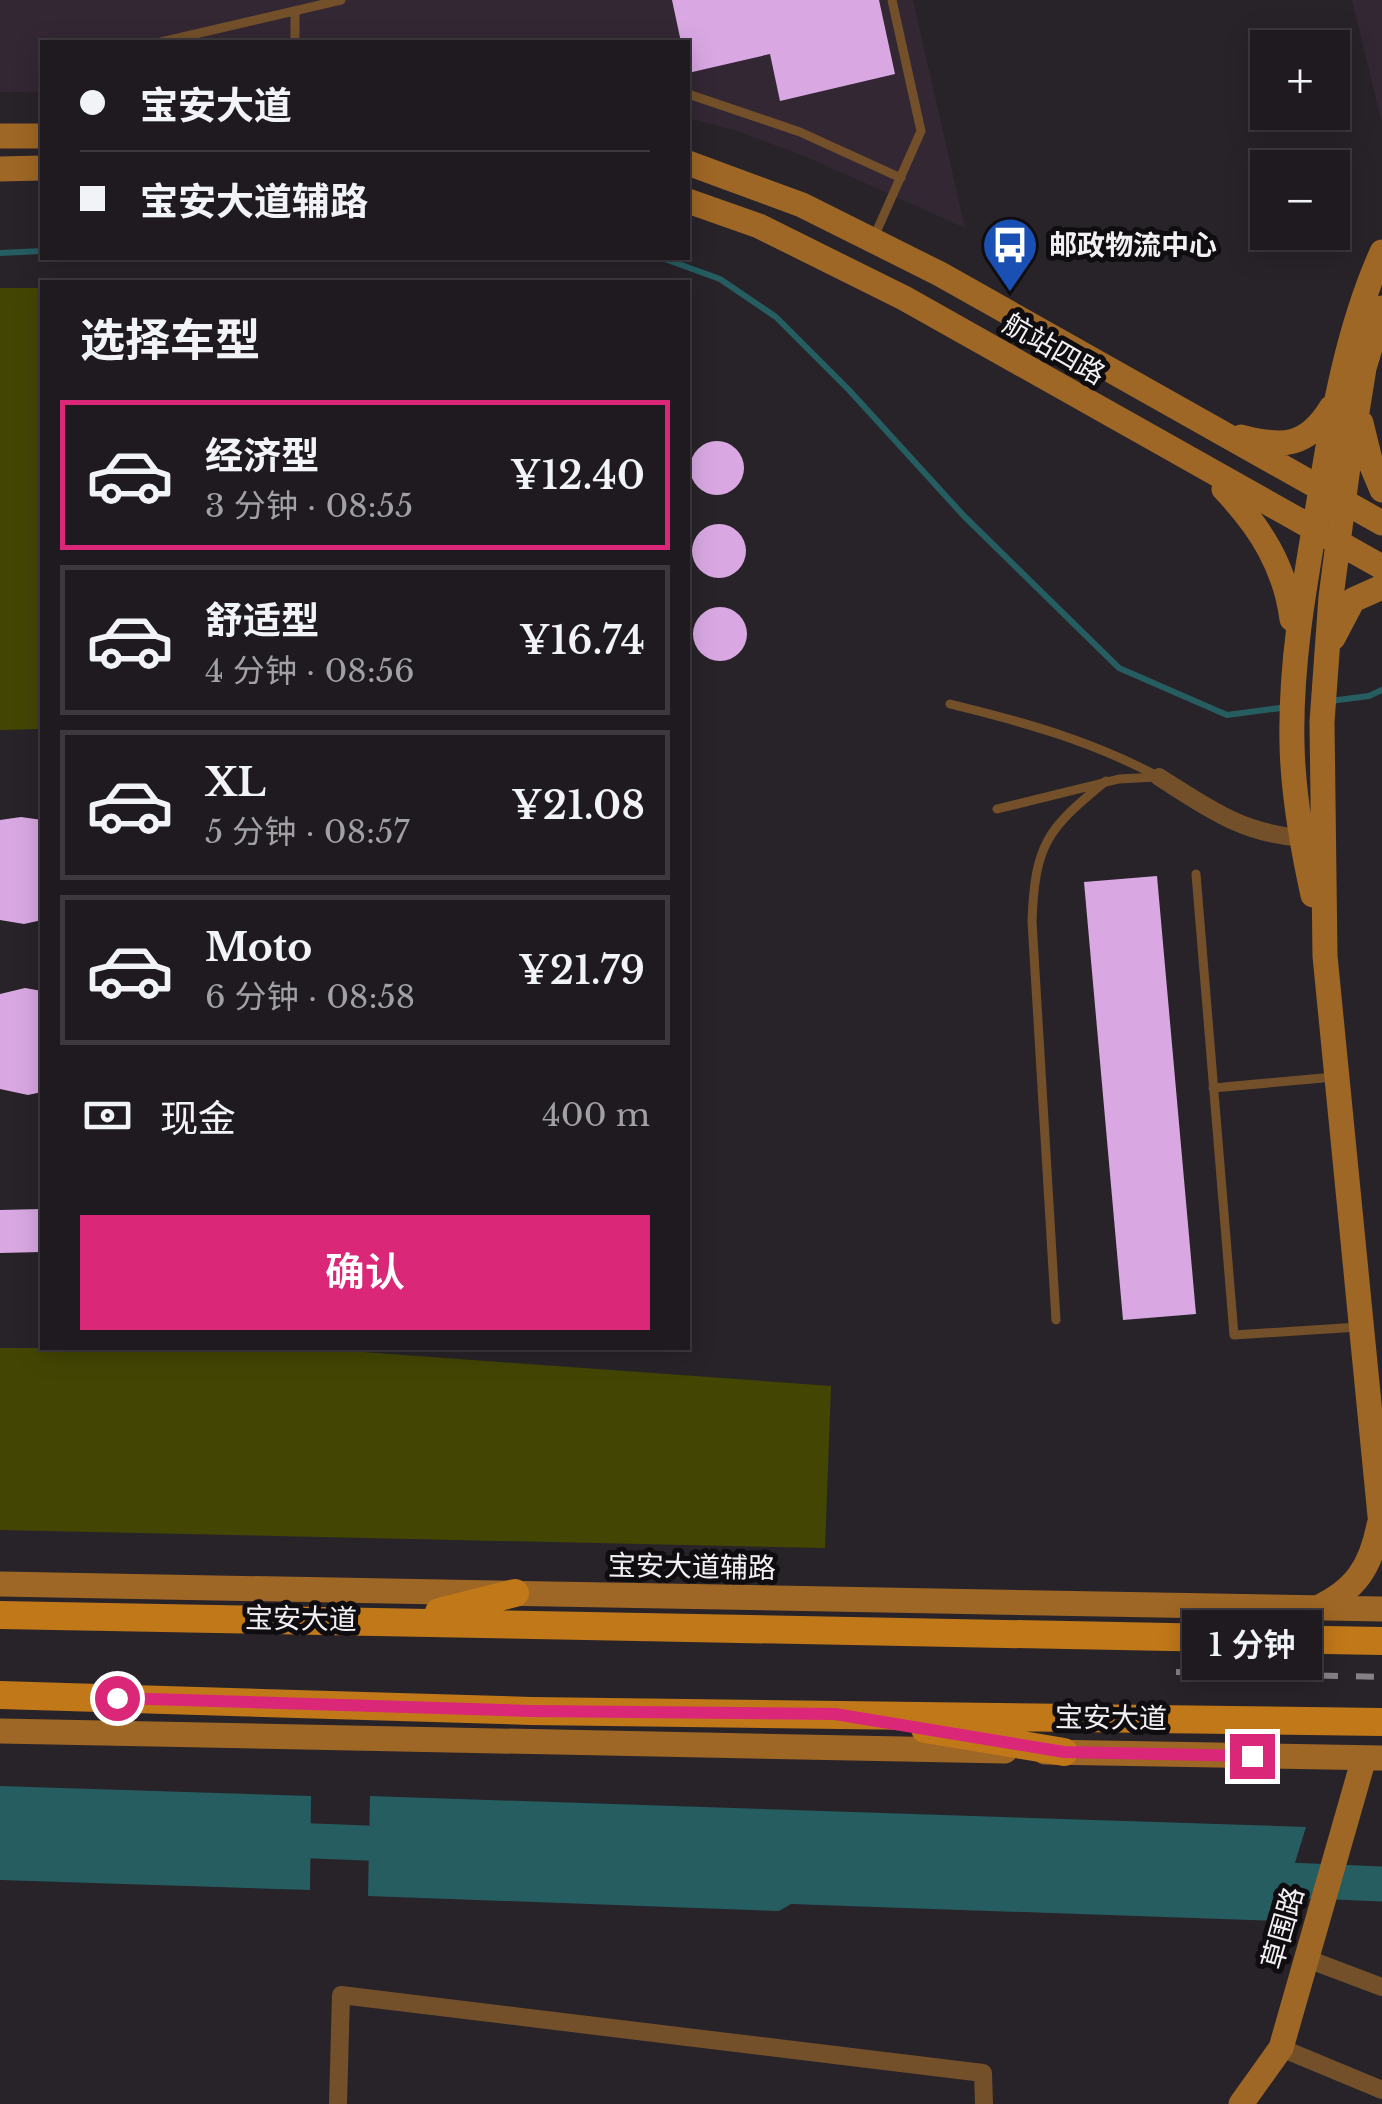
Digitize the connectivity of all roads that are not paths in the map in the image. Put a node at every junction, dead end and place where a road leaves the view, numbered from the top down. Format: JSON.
{"nodes":[{"id":1,"x":341,"y":0,"type":"edge"},
{"id":2,"x":892,"y":0,"type":"edge"},
{"id":3,"x":295,"y":11,"type":"junction"},
{"id":4,"x":170,"y":40,"type":"edge"},
{"id":5,"x":294,"y":40,"type":"edge"},
{"id":6,"x":690,"y":95,"type":"edge"},
{"id":7,"x":0,"y":136,"type":"edge"},
{"id":8,"x":40,"y":136,"type":"edge"},
{"id":9,"x":690,"y":164,"type":"edge"},
{"id":10,"x":40,"y":168,"type":"edge"},
{"id":11,"x":0,"y":169,"type":"edge"},
{"id":12,"x":900,"y":178,"type":"junction"},
{"id":13,"x":690,"y":202,"type":"edge"},
{"id":14,"x":873,"y":240,"type":"junction"},
{"id":15,"x":1382,"y":252,"type":"edge"},
{"id":16,"x":1382,"y":308,"type":"edge"},
{"id":17,"x":1348,"y":400,"type":"junction"},
{"id":18,"x":1202,"y":423,"type":"junction"},
{"id":19,"x":1204,"y":469,"type":"junction"},
{"id":20,"x":1382,"y":490,"type":"edge"},
{"id":21,"x":1332,"y":497,"type":"junction"},
{"id":22,"x":1382,"y":523,"type":"edge"},
{"id":23,"x":1314,"y":531,"type":"junction"},
{"id":24,"x":1338,"y":544,"type":"junction"},
{"id":25,"x":1382,"y":567,"type":"edge"},
{"id":26,"x":1382,"y":588,"type":"edge"},
{"id":27,"x":1296,"y":654,"type":"junction"},
{"id":28,"x":1324,"y":667,"type":"junction"},
{"id":29,"x":950,"y":704,"type":"dead end"},
{"id":30,"x":1159,"y":777,"type":"junction"},
{"id":31,"x":1106,"y":782,"type":"junction"},
{"id":32,"x":997,"y":809,"type":"dead end"},
{"id":33,"x":1301,"y":838,"type":"junction"},
{"id":34,"x":1196,"y":874,"type":"dead end"},
{"id":35,"x":1326,"y":956,"type":"junction"},
{"id":36,"x":1337,"y":1077,"type":"junction"},
{"id":37,"x":1213,"y":1088,"type":"junction"},
{"id":38,"x":1056,"y":1320,"type":"dead end"},
{"id":39,"x":1360,"y":1327,"type":"junction"},
{"id":40,"x":1380,"y":1530,"type":"edge"},
{"id":41,"x":0,"y":1584,"type":"edge"},
{"id":42,"x":515,"y":1593,"type":"junction"},
{"id":43,"x":1317,"y":1608,"type":"junction"},
{"id":44,"x":1382,"y":1609,"type":"edge"},
{"id":45,"x":0,"y":1615,"type":"edge"},
{"id":46,"x":402,"y":1621,"type":"junction"},
{"id":47,"x":1382,"y":1641,"type":"edge"},
{"id":48,"x":0,"y":1695,"type":"edge"},
{"id":49,"x":835,"y":1714,"type":"junction"},
{"id":50,"x":1382,"y":1722,"type":"edge"},
{"id":51,"x":0,"y":1731,"type":"edge"},
{"id":52,"x":1064,"y":1752,"type":"junction"},
{"id":53,"x":1373,"y":1758,"type":"edge"},
{"id":54,"x":1306,"y":1958,"type":"junction"},
{"id":55,"x":1382,"y":1987,"type":"edge"},
{"id":56,"x":1281,"y":2048,"type":"junction"},
{"id":57,"x":1382,"y":2090,"type":"edge"},
{"id":58,"x":338,"y":2104,"type":"edge"},
{"id":59,"x":984,"y":2104,"type":"edge"},
{"id":60,"x":1241,"y":2104,"type":"edge"}],
"edges":[{"from":1,"to":3,"type":"lane"},
{"from":2,"to":12,"type":"lane"},
{"from":3,"to":4,"type":"lane"},
{"from":3,"to":5,"type":"lane"},
{"from":6,"to":12,"type":"lane"},
{"from":7,"to":8,"type":"street"},
{"from":9,"to":14,"type":"street","name":"航站四路"},
{"from":10,"to":11,"type":"street"},
{"from":12,"to":14,"type":"lane"},
{"from":13,"to":19,"type":"street","name":"航站四路"},
{"from":14,"to":18,"type":"street","name":"航站四路"},
{"from":15,"to":17,"type":"street"},
{"from":16,"to":17,"type":"street"},
{"from":17,"to":18,"type":"street"},
{"from":17,"to":20,"type":"street"},
{"from":17,"to":21,"type":"street"},
{"from":18,"to":21,"type":"street","name":"航站四路"},
{"from":19,"to":23,"type":"street","name":"航站四路"},
{"from":19,"to":27,"type":"street"},
{"from":21,"to":22,"type":"street","name":"航站四路"},
{"from":21,"to":23,"type":"street"},
{"from":21,"to":24,"type":"street"},
{"from":23,"to":24,"type":"street","name":"航站四路"},
{"from":23,"to":27,"type":"street"},
{"from":24,"to":25,"type":"street","name":"航站四路"},
{"from":24,"to":28,"type":"street"},
{"from":26,"to":28,"type":"street"},
{"from":27,"to":33,"type":"street"},
{"from":28,"to":35,"type":"street"},
{"from":29,"to":30,"type":"lane"},
{"from":30,"to":31,"type":"lane"},
{"from":30,"to":33,"type":"street"},
{"from":31,"to":32,"type":"lane"},
{"from":31,"to":38,"type":"lane"},
{"from":33,"to":35,"type":"street"},
{"from":34,"to":37,"type":"lane"},
{"from":35,"to":36,"type":"street"},
{"from":36,"to":37,"type":"lane"},
{"from":36,"to":39,"type":"street"},
{"from":37,"to":39,"type":"lane"},
{"from":39,"to":40,"type":"street"},
{"from":40,"to":43,"type":"street"},
{"from":41,"to":42,"type":"street","name":"宝安大道辅路"},
{"from":42,"to":43,"type":"street","name":"宝安大道辅路"},
{"from":42,"to":46,"type":"main road"},
{"from":43,"to":44,"type":"street","name":"宝安大道辅路"},
{"from":45,"to":46,"type":"main road","name":"宝安大道"},
{"from":46,"to":47,"type":"main road","name":"宝安大道"},
{"from":48,"to":49,"type":"main road","name":"宝安大道"},
{"from":49,"to":50,"type":"main road","name":"宝安大道"},
{"from":49,"to":52,"type":"main road"},
{"from":51,"to":52,"type":"street"},
{"from":52,"to":53,"type":"street"},
{"from":53,"to":54,"type":"street","name":"草围路"},
{"from":54,"to":55,"type":"street"},
{"from":54,"to":56,"type":"street","name":"草围路"},
{"from":56,"to":57,"type":"street"},
{"from":56,"to":60,"type":"street","name":"草围路"},
{"from":58,"to":59,"type":"street"}]}
